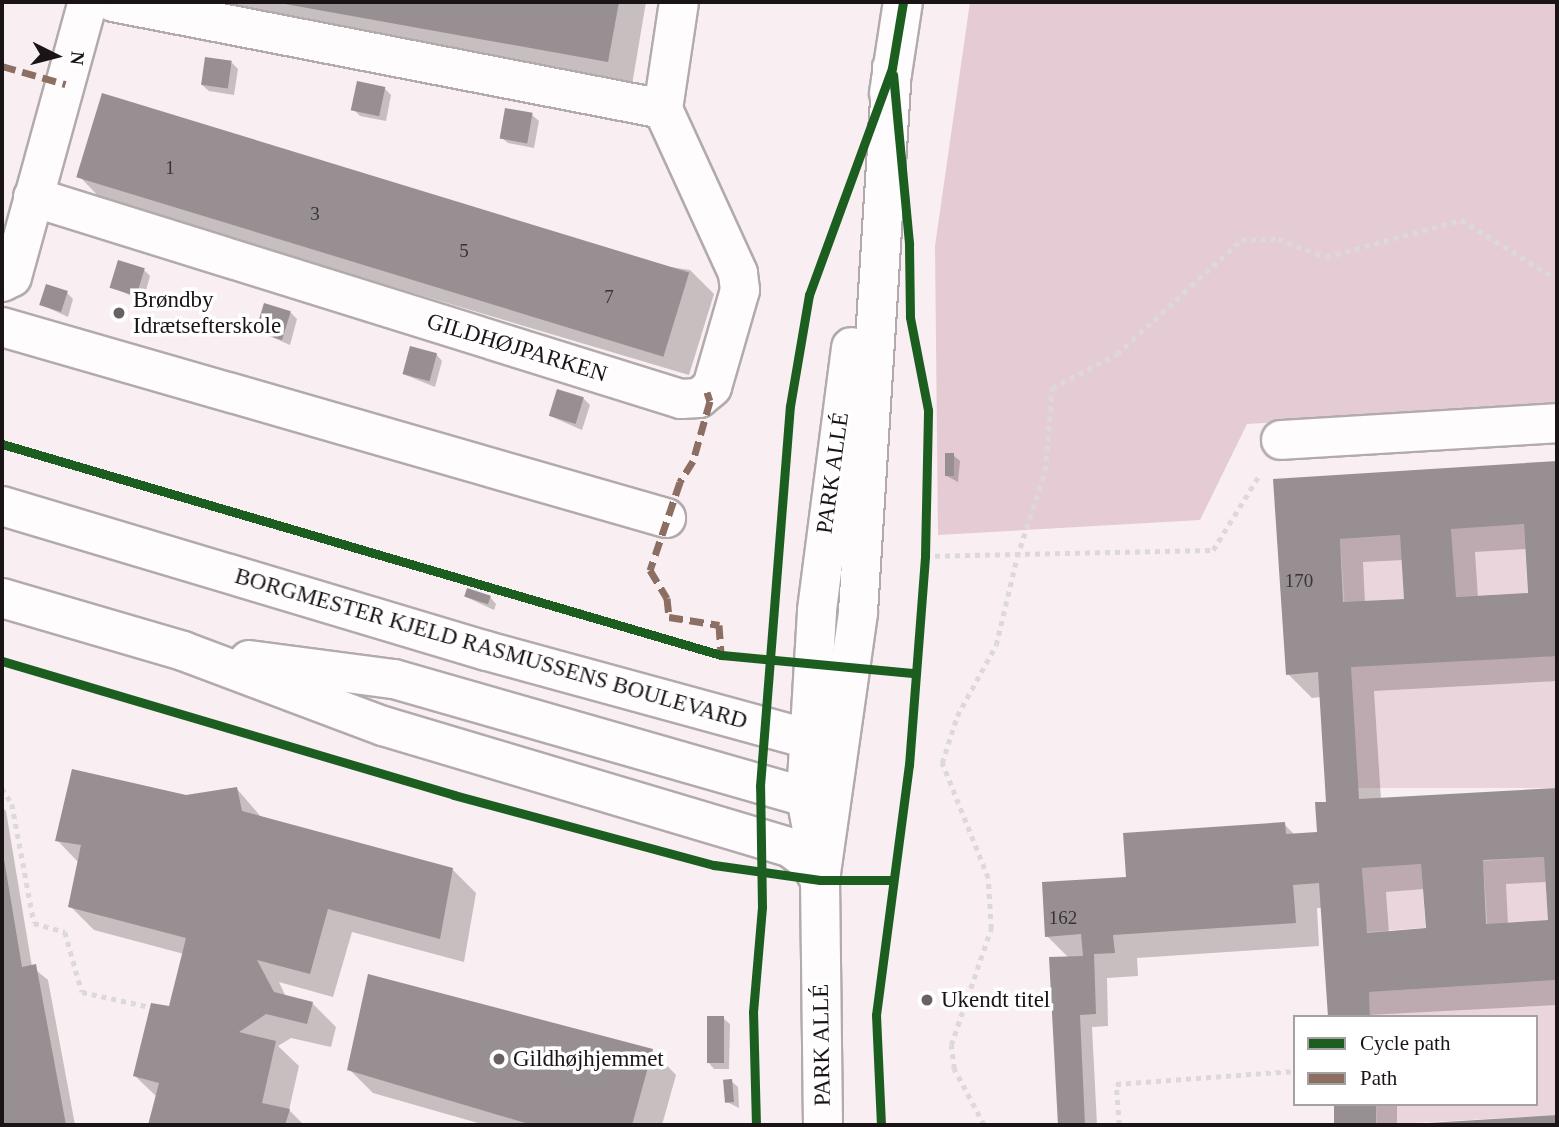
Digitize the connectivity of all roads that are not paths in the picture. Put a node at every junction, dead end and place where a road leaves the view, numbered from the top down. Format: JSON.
{"nodes":[{"id":1,"x":88,"y":2,"type":"edge"},
{"id":2,"x":113,"y":2,"type":"edge"},
{"id":3,"x":679,"y":2,"type":"edge"},
{"id":4,"x":903,"y":2,"type":"edge"},
{"id":5,"x":892,"y":68,"type":"junction"},
{"id":6,"x":663,"y":109,"type":"junction"},
{"id":7,"x":33,"y":197,"type":"junction"},
{"id":8,"x":2,"y":282,"type":"edge"},
{"id":9,"x":2,"y":327,"type":"edge"},
{"id":10,"x":1557,"y":423,"type":"edge"},
{"id":11,"x":1281,"y":440,"type":"road end"},
{"id":12,"x":2,"y":506,"type":"edge"},
{"id":13,"x":666,"y":519,"type":"dead end"},
{"id":14,"x":2,"y":598,"type":"edge"},
{"id":15,"x":183,"y":651,"type":"junction"},
{"id":16,"x":810,"y":739,"type":"junction"},
{"id":17,"x":837,"y":771,"type":"junction"},
{"id":18,"x":806,"y":797,"type":"junction"},
{"id":19,"x":820,"y":880,"type":"junction"},
{"id":20,"x":823,"y":1125,"type":"edge"}],
"edges":[{"from":1,"to":7,"type":"street"},
{"from":2,"to":6,"type":"street"},
{"from":3,"to":6,"type":"street"},
{"from":4,"to":5,"type":"street","name":"PARK ALLÉ"},
{"from":5,"to":16,"type":"street","name":"PARK ALLÉ"},
{"from":5,"to":17,"type":"street","name":"PARK ALLÉ"},
{"from":6,"to":7,"type":"street","name":"GILDHØJPARKEN"},
{"from":7,"to":8,"type":"street"},
{"from":9,"to":13,"type":"street"},
{"from":10,"to":11,"type":"street"},
{"from":12,"to":16,"type":"street","name":"BORGMESTER KJELD RASMUSSENS BOULEVARD"},
{"from":14,"to":15,"type":"street"},
{"from":15,"to":18,"type":"street"},
{"from":15,"to":19,"type":"street"},
{"from":16,"to":17,"type":"street"},
{"from":16,"to":18,"type":"street","name":"PARK ALLÉ"},
{"from":17,"to":18,"type":"street"},
{"from":17,"to":19,"type":"street","name":"PARK ALLÉ"},
{"from":18,"to":19,"type":"street","name":"PARK ALLÉ"},
{"from":19,"to":20,"type":"street","name":"PARK ALLÉ"}]}
